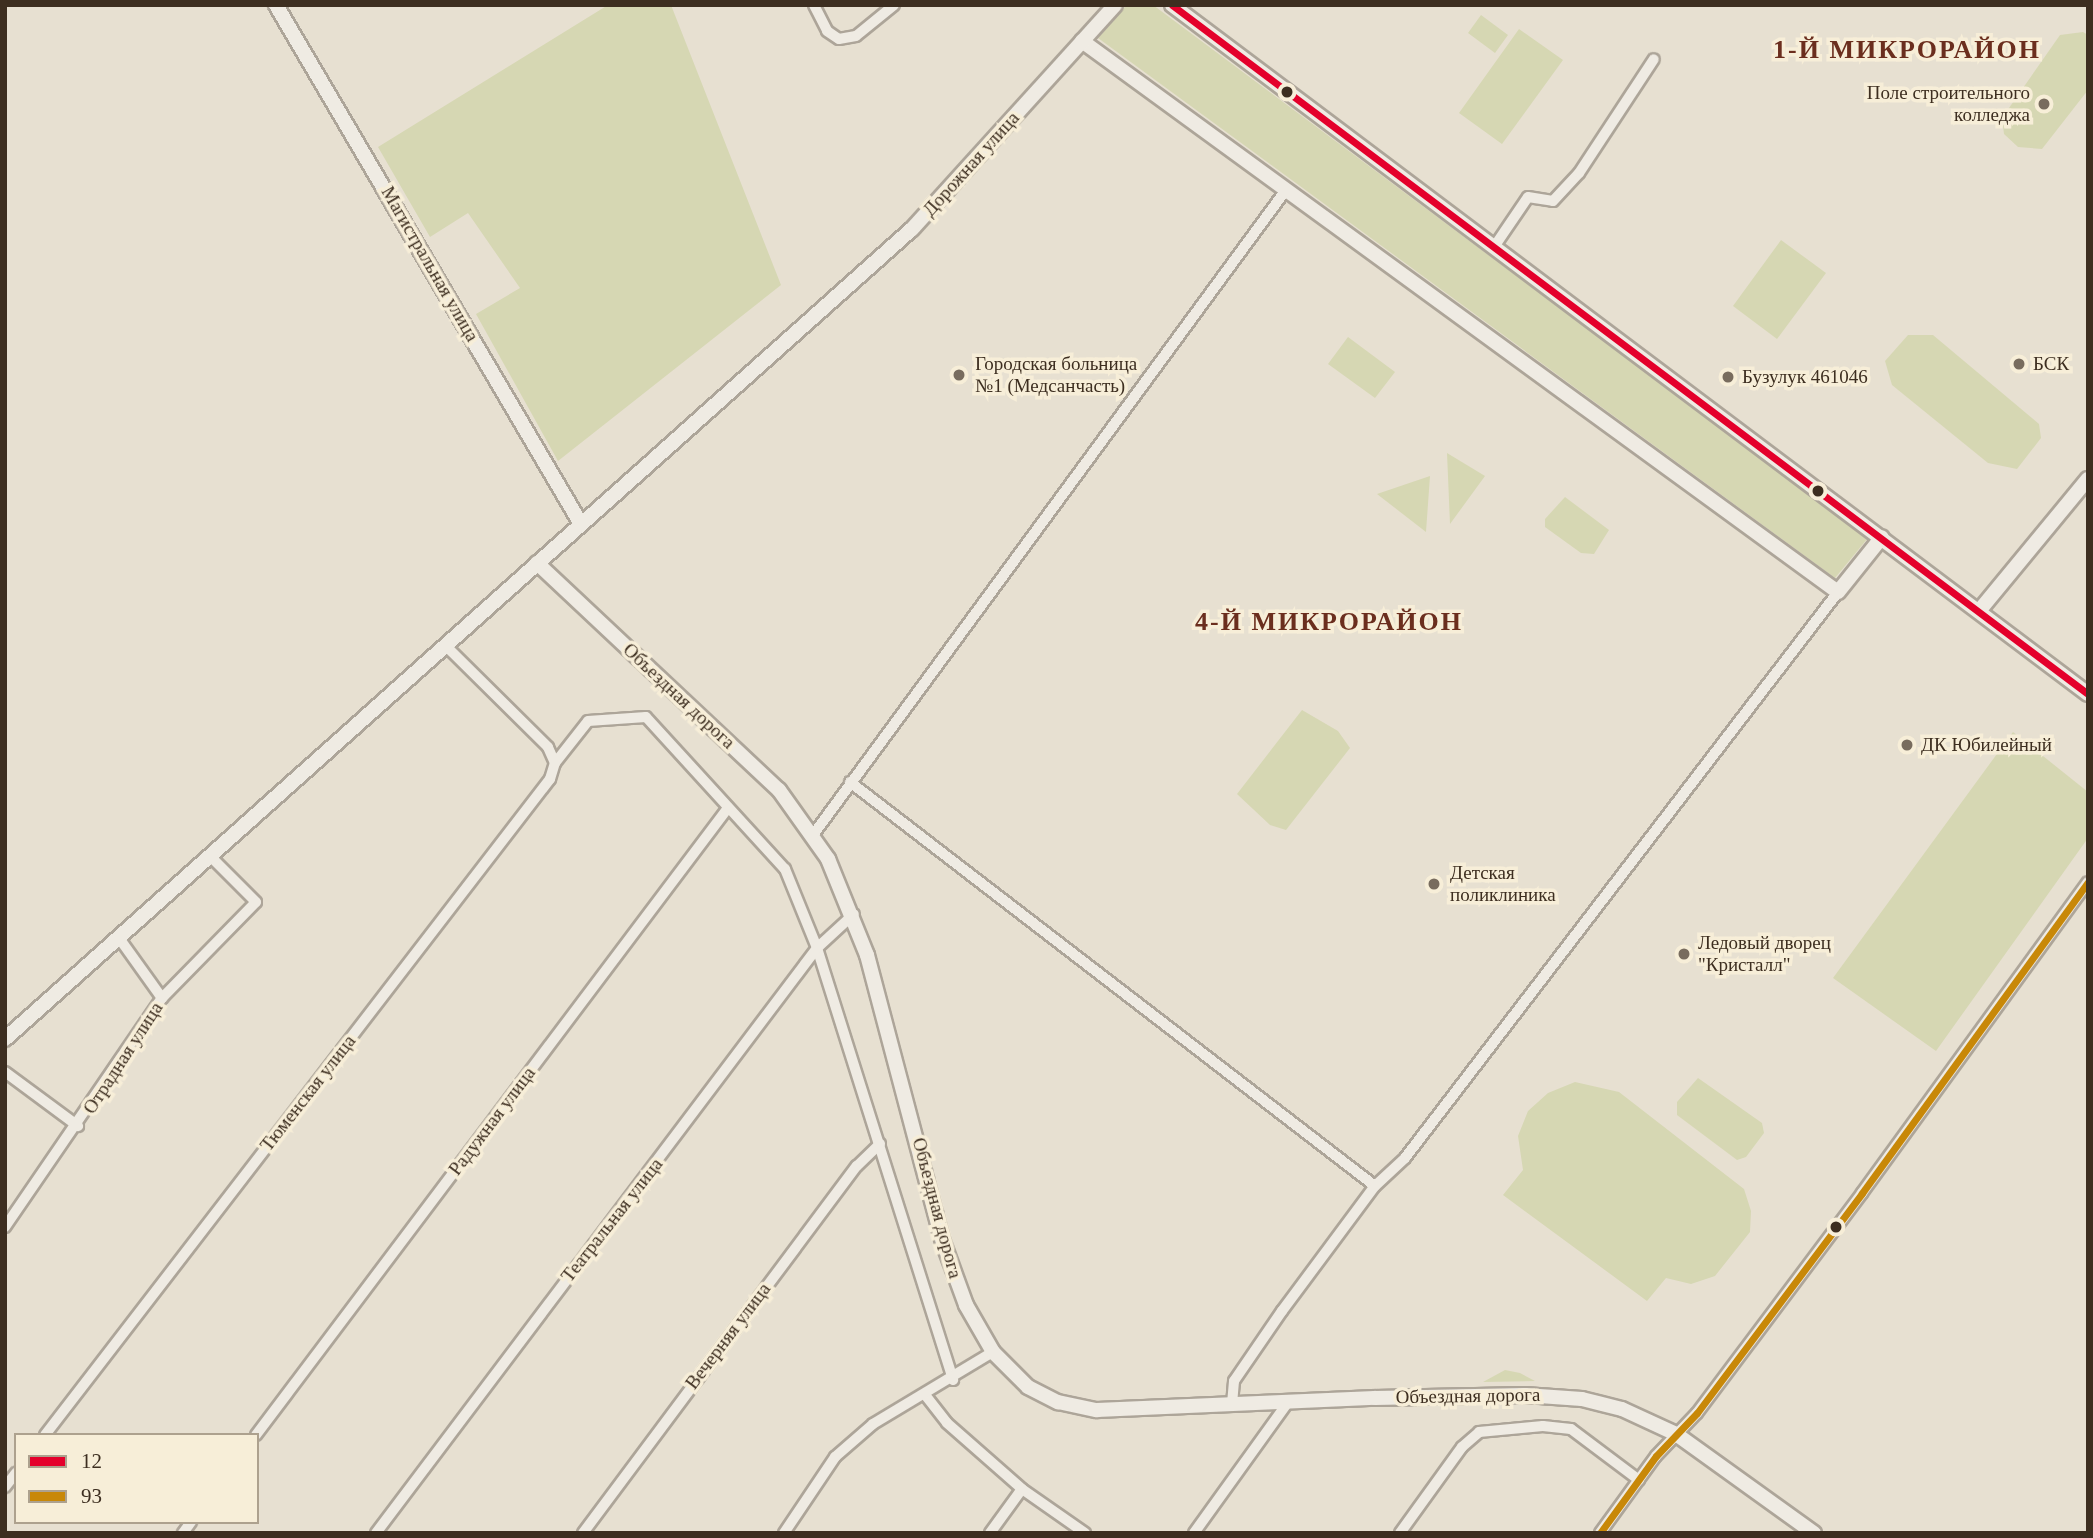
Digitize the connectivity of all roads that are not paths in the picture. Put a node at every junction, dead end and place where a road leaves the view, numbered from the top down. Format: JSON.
{"nodes":[{"id":1,"x":276,"y":5,"type":"edge"},
{"id":2,"x":814,"y":5,"type":"edge"},
{"id":3,"x":894,"y":5,"type":"edge"},
{"id":4,"x":1115,"y":5,"type":"edge"},
{"id":5,"x":1172,"y":5,"type":"edge"},
{"id":6,"x":1082,"y":41,"type":"junction"},
{"id":7,"x":1654,"y":59,"type":"dead end"},
{"id":8,"x":1286,"y":190,"type":"junction"},
{"id":9,"x":1494,"y":247,"type":"junction"},
{"id":10,"x":2088,"y":480,"type":"edge"},
{"id":11,"x":581,"y":524,"type":"junction"},
{"id":12,"x":1882,"y":537,"type":"junction"},
{"id":13,"x":537,"y":563,"type":"junction"},
{"id":14,"x":1838,"y":592,"type":"junction"},
{"id":15,"x":1979,"y":611,"type":"junction"},
{"id":16,"x":445,"y":645,"type":"junction"},
{"id":17,"x":2088,"y":694,"type":"edge"},
{"id":18,"x":555,"y":763,"type":"junction"},
{"id":19,"x":849,"y":782,"type":"junction"},
{"id":20,"x":729,"y":808,"type":"junction"},
{"id":21,"x":813,"y":835,"type":"junction"},
{"id":22,"x":210,"y":856,"type":"junction"},
{"id":23,"x":2088,"y":882,"type":"edge"},
{"id":24,"x":854,"y":914,"type":"junction"},
{"id":25,"x":119,"y":938,"type":"junction"},
{"id":26,"x":817,"y":948,"type":"junction"},
{"id":27,"x":162,"y":998,"type":"junction"},
{"id":28,"x":5,"y":1039,"type":"edge"},
{"id":29,"x":5,"y":1072,"type":"edge"},
{"id":30,"x":78,"y":1126,"type":"junction"},
{"id":31,"x":880,"y":1144,"type":"junction"},
{"id":32,"x":1375,"y":1186,"type":"junction"},
{"id":33,"x":5,"y":1227,"type":"edge"},
{"id":34,"x":993,"y":1352,"type":"junction"},
{"id":35,"x":953,"y":1380,"type":"junction"},
{"id":36,"x":926,"y":1396,"type":"junction"},
{"id":37,"x":1289,"y":1401,"type":"junction"},
{"id":38,"x":1232,"y":1404,"type":"junction"},
{"id":39,"x":47,"y":1433,"type":"edge"},
{"id":40,"x":258,"y":1433,"type":"edge"},
{"id":41,"x":1676,"y":1434,"type":"junction"},
{"id":42,"x":1639,"y":1480,"type":"junction"},
{"id":43,"x":1022,"y":1489,"type":"junction"},
{"id":44,"x":1811,"y":1532,"type":"edge"},
{"id":45,"x":376,"y":1533,"type":"edge"},
{"id":46,"x":583,"y":1533,"type":"edge"},
{"id":47,"x":784,"y":1533,"type":"edge"},
{"id":48,"x":990,"y":1533,"type":"edge"},
{"id":49,"x":1085,"y":1533,"type":"edge"},
{"id":50,"x":1194,"y":1533,"type":"edge"},
{"id":51,"x":1400,"y":1533,"type":"edge"},
{"id":52,"x":1600,"y":1533,"type":"edge"}],
"edges":[{"from":1,"to":11,"type":"main road","name":"Магистральная улица"},
{"from":2,"to":3,"type":"street"},
{"from":4,"to":6,"type":"main road","name":"Дорожная улица"},
{"from":5,"to":9,"type":"main road"},
{"from":6,"to":8,"type":"main road"},
{"from":6,"to":11,"type":"main road","name":"Дорожная улица"},
{"from":7,"to":9,"type":"street"},
{"from":8,"to":14,"type":"main road"},
{"from":8,"to":19,"type":"street"},
{"from":9,"to":12,"type":"main road"},
{"from":10,"to":15,"type":"main road"},
{"from":11,"to":13,"type":"main road","name":"Дорожная улица"},
{"from":12,"to":14,"type":"main road"},
{"from":12,"to":15,"type":"main road"},
{"from":13,"to":16,"type":"main road","name":"Дорожная улица"},
{"from":13,"to":21,"type":"main road","name":"Объездная дорога"},
{"from":14,"to":32,"type":"street"},
{"from":15,"to":17,"type":"main road"},
{"from":16,"to":18,"type":"street"},
{"from":16,"to":22,"type":"main road","name":"Дорожная улица"},
{"from":18,"to":20,"type":"street","name":"Тюменская улица"},
{"from":18,"to":39,"type":"street","name":"Тюменская улица"},
{"from":19,"to":21,"type":"street"},
{"from":19,"to":32,"type":"street"},
{"from":20,"to":26,"type":"street"},
{"from":20,"to":40,"type":"street","name":"Радужная улица"},
{"from":21,"to":24,"type":"main road","name":"Объездная дорога"},
{"from":22,"to":25,"type":"main road","name":"Дорожная улица"},
{"from":22,"to":27,"type":"street","name":"Отрадная улица"},
{"from":23,"to":41,"type":"street"},
{"from":24,"to":26,"type":"street","name":"Театральная улица"},
{"from":24,"to":34,"type":"main road","name":"Объездная дорога"},
{"from":25,"to":27,"type":"street"},
{"from":25,"to":28,"type":"main road","name":"Дорожная улица"},
{"from":26,"to":31,"type":"street"},
{"from":26,"to":45,"type":"street","name":"Театральная улица"},
{"from":27,"to":30,"type":"street","name":"Отрадная улица"},
{"from":29,"to":30,"type":"street"},
{"from":30,"to":33,"type":"street","name":"Отрадная улица"},
{"from":31,"to":35,"type":"street"},
{"from":31,"to":46,"type":"street","name":"Вечерняя улица"},
{"from":32,"to":38,"type":"street"},
{"from":34,"to":35,"type":"street"},
{"from":34,"to":38,"type":"main road","name":"Объездная дорога"},
{"from":35,"to":36,"type":"street"},
{"from":36,"to":43,"type":"street"},
{"from":36,"to":47,"type":"street"},
{"from":37,"to":38,"type":"main road","name":"Объездная дорога"},
{"from":37,"to":41,"type":"main road","name":"Объездная дорога"},
{"from":37,"to":50,"type":"street"},
{"from":41,"to":42,"type":"street"},
{"from":41,"to":44,"type":"main road","name":"Объездная дорога"},
{"from":42,"to":51,"type":"street"},
{"from":42,"to":52,"type":"street"},
{"from":43,"to":48,"type":"street"},
{"from":43,"to":49,"type":"street"}]}
